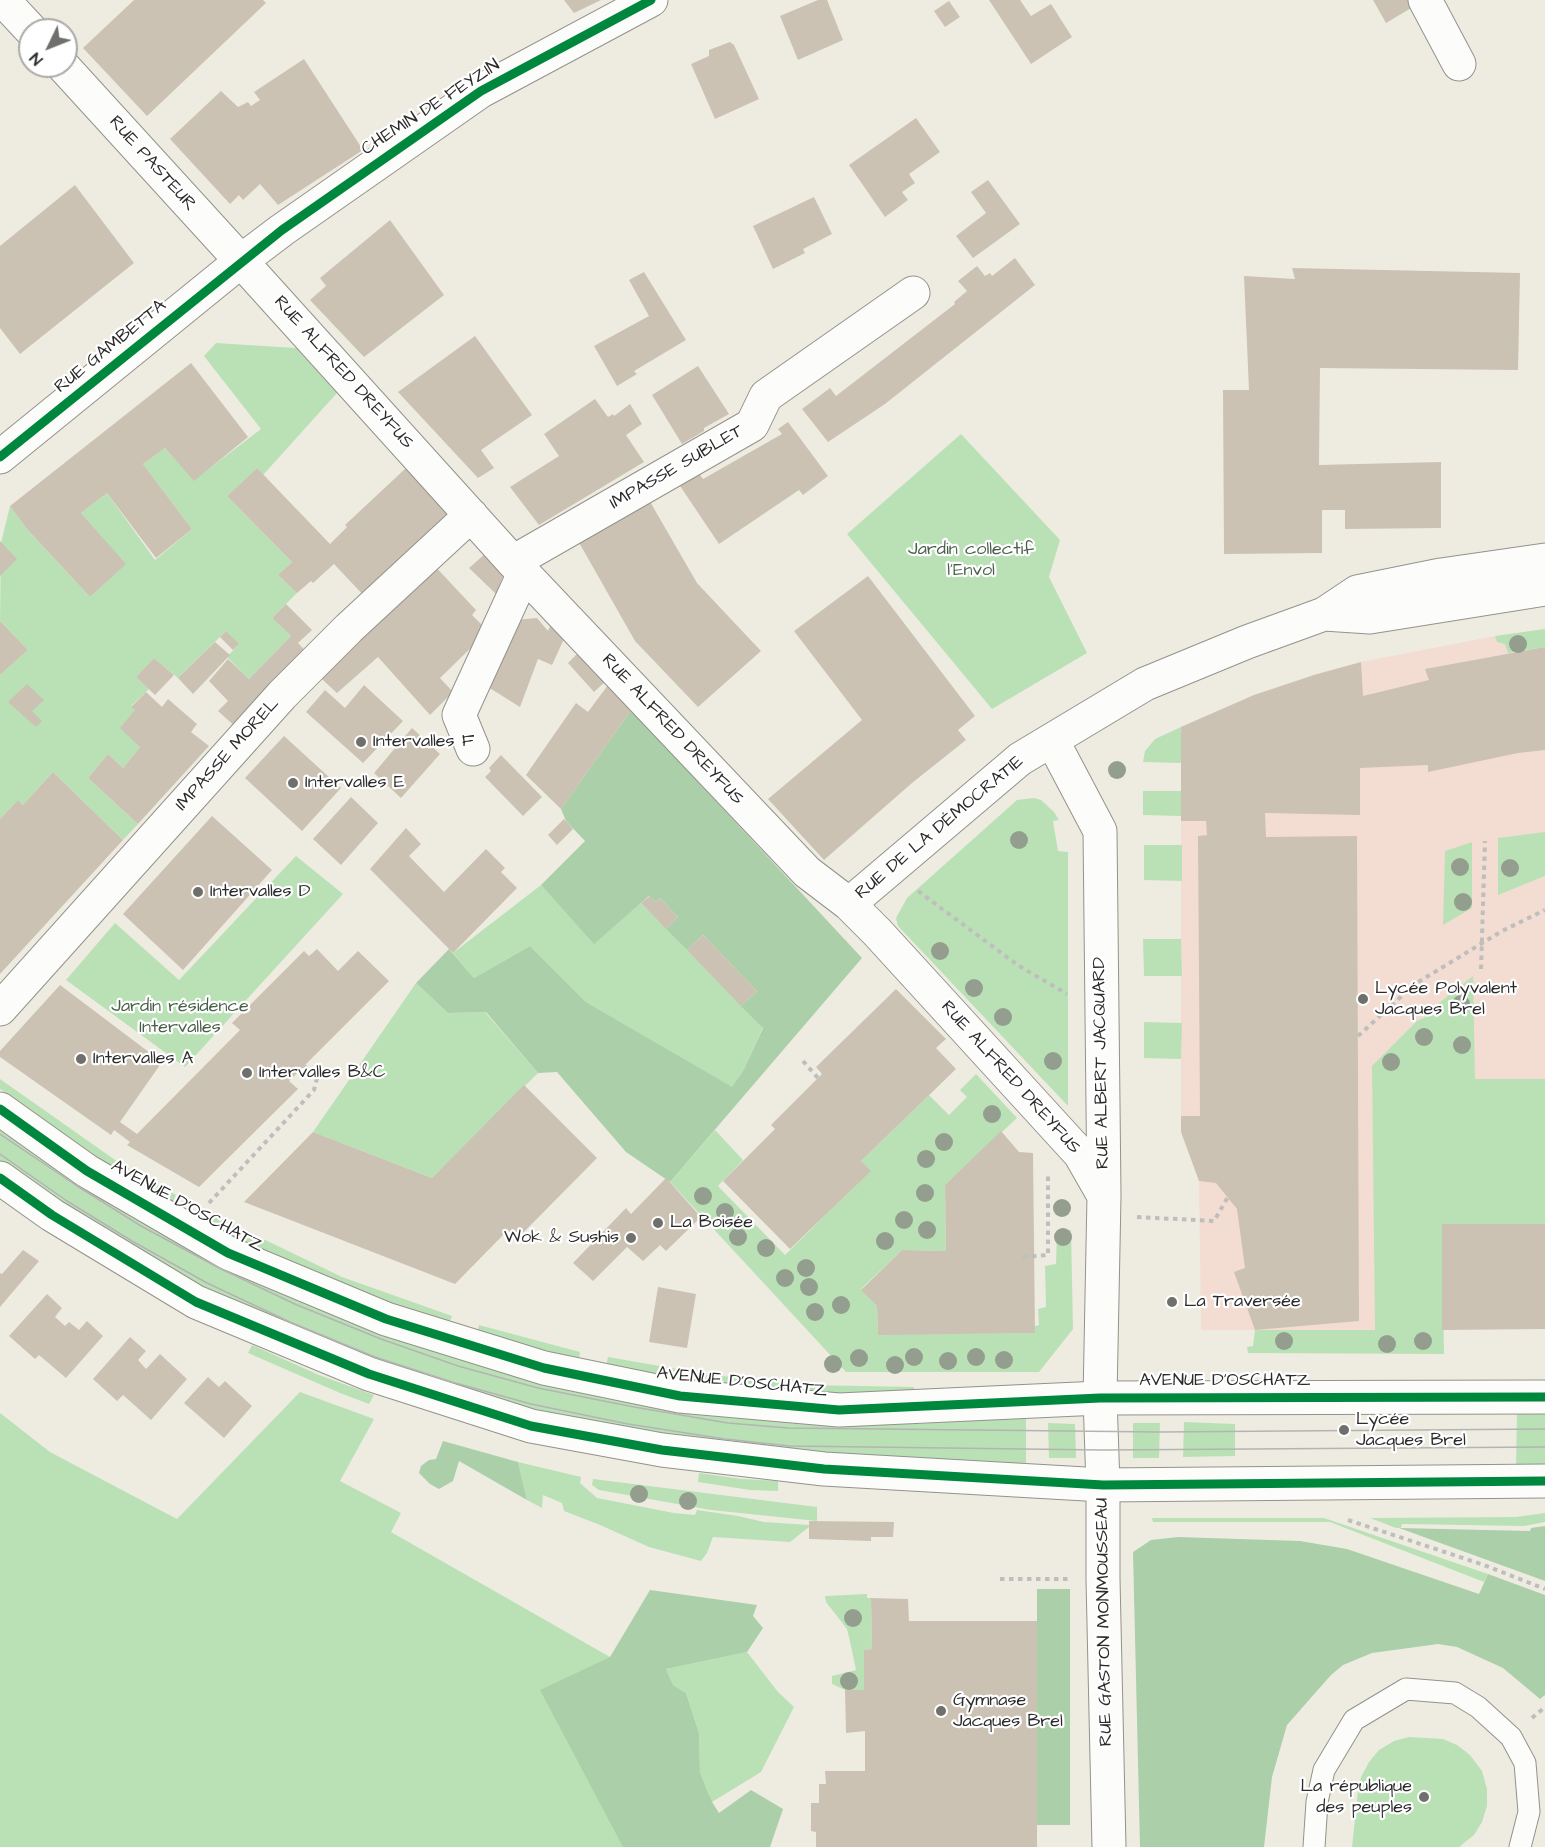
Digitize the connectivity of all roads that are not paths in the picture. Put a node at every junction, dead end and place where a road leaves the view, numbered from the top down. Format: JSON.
{"nodes":[{"id":1,"x":3,"y":0,"type":"edge"},
{"id":2,"x":651,"y":0,"type":"edge"},
{"id":3,"x":1425,"y":0,"type":"edge"},
{"id":4,"x":20,"y":18,"type":"edge"},
{"id":5,"x":1459,"y":64,"type":"dead end"},
{"id":6,"x":74,"y":78,"type":"edge"},
{"id":7,"x":241,"y":261,"type":"junction"},
{"id":8,"x":913,"y":294,"type":"dead end"},
{"id":9,"x":0,"y":457,"type":"edge"},
{"id":10,"x":471,"y":515,"type":"junction"},
{"id":11,"x":1545,"y":560,"type":"edge"},
{"id":12,"x":518,"y":567,"type":"junction"},
{"id":13,"x":1545,"y":589,"type":"edge"},
{"id":14,"x":1324,"y":614,"type":"junction"},
{"id":15,"x":1052,"y":740,"type":"junction"},
{"id":16,"x":473,"y":749,"type":"dead end"},
{"id":17,"x":849,"y":904,"type":"junction"},
{"id":18,"x":0,"y":1009,"type":"edge"},
{"id":19,"x":0,"y":1109,"type":"edge"},
{"id":20,"x":0,"y":1178,"type":"edge"},
{"id":21,"x":1104,"y":1196,"type":"junction"},
{"id":22,"x":1545,"y":1397,"type":"edge"},
{"id":23,"x":1100,"y":1398,"type":"junction"},
{"id":24,"x":1545,"y":1481,"type":"edge"},
{"id":25,"x":1103,"y":1485,"type":"junction"},
{"id":26,"x":1109,"y":1847,"type":"edge"},
{"id":27,"x":1314,"y":1847,"type":"edge"},
{"id":28,"x":1520,"y":1847,"type":"edge"}],
"edges":[{"from":1,"to":4,"type":"street"},
{"from":2,"to":7,"type":"street","name":"CHEMIN DE FEYZIN"},
{"from":3,"to":5,"type":"street"},
{"from":6,"to":7,"type":"street","name":"RUE PASTEUR"},
{"from":7,"to":9,"type":"street","name":"RUE GAMBETTA"},
{"from":7,"to":10,"type":"street","name":"RUE ALFRED DREYFUS"},
{"from":8,"to":12,"type":"street","name":"IMPASSE SUBLET"},
{"from":10,"to":12,"type":"street","name":"RUE ALFRED DREYFUS"},
{"from":10,"to":18,"type":"street","name":"IMPASSE MOREL"},
{"from":11,"to":14,"type":"street","name":"RUE DE LA DÉMOCRATIE"},
{"from":12,"to":16,"type":"street"},
{"from":12,"to":17,"type":"street","name":"RUE ALFRED DREYFUS"},
{"from":13,"to":14,"type":"street","name":"RUE DE LA DÉMOCRATIE"},
{"from":14,"to":15,"type":"street","name":"RUE DE LA DÉMOCRATIE"},
{"from":15,"to":17,"type":"street","name":"RUE DE LA DÉMOCRATIE"},
{"from":15,"to":21,"type":"street","name":"RUE ALBERT JACQUARD"},
{"from":17,"to":21,"type":"street","name":"RUE ALFRED DREYFUS"},
{"from":19,"to":23,"type":"street","name":"AVENUE D'OSCHATZ"},
{"from":20,"to":25,"type":"street"},
{"from":21,"to":23,"type":"street","name":"RUE ALBERT JACQUARD"},
{"from":22,"to":23,"type":"street","name":"AVENUE D'OSCHATZ"},
{"from":23,"to":25,"type":"street","name":"RUE GASTON MONMOUSSEAU"},
{"from":24,"to":25,"type":"street"},
{"from":25,"to":26,"type":"street","name":"RUE GASTON MONMOUSSEAU"},
{"from":27,"to":28,"type":"lane"}]}
